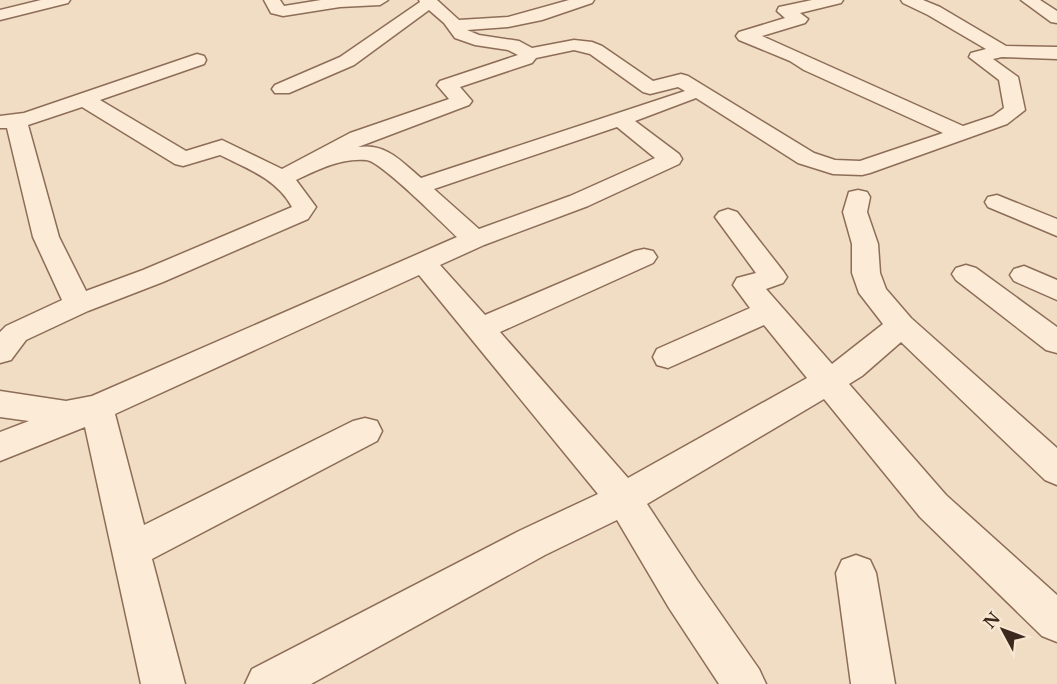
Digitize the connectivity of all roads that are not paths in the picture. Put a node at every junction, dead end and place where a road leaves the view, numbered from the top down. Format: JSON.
{"nodes":[{"id":1,"x":62,"y":0,"type":"edge"},
{"id":2,"x":272,"y":0,"type":"edge"},
{"id":3,"x":380,"y":0,"type":"edge"},
{"id":4,"x":586,"y":0,"type":"edge"},
{"id":5,"x":835,"y":0,"type":"edge"},
{"id":6,"x":909,"y":0,"type":"edge"},
{"id":7,"x":1029,"y":0,"type":"edge"},
{"id":8,"x":428,"y":1,"type":"edge"},
{"id":9,"x":340,"y":2,"type":"junction"},
{"id":10,"x":0,"y":15,"type":"edge"},
{"id":11,"x":1057,"y":18,"type":"edge"},
{"id":12,"x":455,"y":25,"type":"junction"},
{"id":13,"x":384,"y":35,"type":"junction"},
{"id":14,"x":1002,"y":51,"type":"junction"},
{"id":15,"x":1057,"y":53,"type":"edge"},
{"id":16,"x":530,"y":54,"type":"junction"},
{"id":17,"x":197,"y":60,"type":"dead end"},
{"id":18,"x":282,"y":89,"type":"dead end"},
{"id":19,"x":700,"y":92,"type":"junction"},
{"id":20,"x":85,"y":100,"type":"junction"},
{"id":21,"x":620,"y":118,"type":"junction"},
{"id":22,"x":8,"y":121,"type":"edge"},
{"id":23,"x":962,"y":133,"type":"junction"},
{"id":24,"x":322,"y":159,"type":"junction"},
{"id":25,"x":281,"y":178,"type":"junction"},
{"id":26,"x":418,"y":187,"type":"junction"},
{"id":27,"x":858,"y":197,"type":"dead end"},
{"id":28,"x":997,"y":202,"type":"dead end"},
{"id":29,"x":728,"y":218,"type":"dead end"},
{"id":30,"x":1057,"y":228,"type":"edge"},
{"id":31,"x":475,"y":239,"type":"junction"},
{"id":32,"x":644,"y":257,"type":"dead end"},
{"id":33,"x":423,"y":262,"type":"junction"},
{"id":34,"x":966,"y":274,"type":"dead end"},
{"id":35,"x":1024,"y":274,"type":"dead end"},
{"id":36,"x":1057,"y":291,"type":"edge"},
{"id":37,"x":78,"y":304,"type":"junction"},
{"id":38,"x":769,"y":311,"type":"junction"},
{"id":39,"x":901,"y":325,"type":"junction"},
{"id":40,"x":480,"y":329,"type":"junction"},
{"id":41,"x":1057,"y":342,"type":"edge"},
{"id":42,"x":0,"y":352,"type":"edge"},
{"id":43,"x":668,"y":357,"type":"dead end"},
{"id":44,"x":827,"y":382,"type":"junction"},
{"id":45,"x":0,"y":404,"type":"edge"},
{"id":46,"x":97,"y":408,"type":"junction"},
{"id":47,"x":365,"y":431,"type":"dead end"},
{"id":48,"x":0,"y":447,"type":"edge"},
{"id":49,"x":1057,"y":470,"type":"edge"},
{"id":50,"x":624,"y":499,"type":"junction"},
{"id":51,"x":130,"y":551,"type":"junction"},
{"id":52,"x":856,"y":573,"type":"dead end"},
{"id":53,"x":1057,"y":622,"type":"edge"},
{"id":54,"x":162,"y":684,"type":"edge"},
{"id":55,"x":267,"y":684,"type":"edge"},
{"id":56,"x":744,"y":684,"type":"edge"},
{"id":57,"x":873,"y":684,"type":"edge"}],
"edges":[{"from":1,"to":10,"type":"street"},
{"from":2,"to":9,"type":"street"},
{"from":3,"to":9,"type":"street"},
{"from":4,"to":12,"type":"street"},
{"from":5,"to":23,"type":"street"},
{"from":6,"to":14,"type":"street"},
{"from":7,"to":11,"type":"street"},
{"from":8,"to":12,"type":"street"},
{"from":8,"to":13,"type":"street"},
{"from":9,"to":13,"type":"street"},
{"from":12,"to":16,"type":"street"},
{"from":13,"to":18,"type":"street"},
{"from":14,"to":15,"type":"street"},
{"from":14,"to":23,"type":"street"},
{"from":16,"to":19,"type":"street"},
{"from":16,"to":24,"type":"street"},
{"from":17,"to":20,"type":"street"},
{"from":19,"to":21,"type":"street"},
{"from":19,"to":23,"type":"street"},
{"from":20,"to":22,"type":"street"},
{"from":20,"to":25,"type":"street"},
{"from":21,"to":26,"type":"street"},
{"from":21,"to":31,"type":"street"},
{"from":22,"to":37,"type":"street"},
{"from":24,"to":25,"type":"street"},
{"from":24,"to":26,"type":"street"},
{"from":25,"to":37,"type":"street"},
{"from":26,"to":31,"type":"street"},
{"from":27,"to":39,"type":"street"},
{"from":28,"to":30,"type":"street"},
{"from":29,"to":38,"type":"street"},
{"from":31,"to":33,"type":"street"},
{"from":32,"to":40,"type":"street"},
{"from":33,"to":40,"type":"street"},
{"from":33,"to":46,"type":"street"},
{"from":34,"to":41,"type":"street"},
{"from":35,"to":36,"type":"street"},
{"from":37,"to":42,"type":"street"},
{"from":38,"to":43,"type":"street"},
{"from":38,"to":44,"type":"street"},
{"from":39,"to":44,"type":"street"},
{"from":39,"to":49,"type":"street"},
{"from":40,"to":50,"type":"street"},
{"from":44,"to":50,"type":"street"},
{"from":44,"to":53,"type":"street"},
{"from":45,"to":46,"type":"street"},
{"from":46,"to":48,"type":"street"},
{"from":46,"to":51,"type":"street"},
{"from":47,"to":51,"type":"street"},
{"from":50,"to":55,"type":"street"},
{"from":50,"to":56,"type":"street"},
{"from":51,"to":54,"type":"street"},
{"from":52,"to":57,"type":"street"}]}
